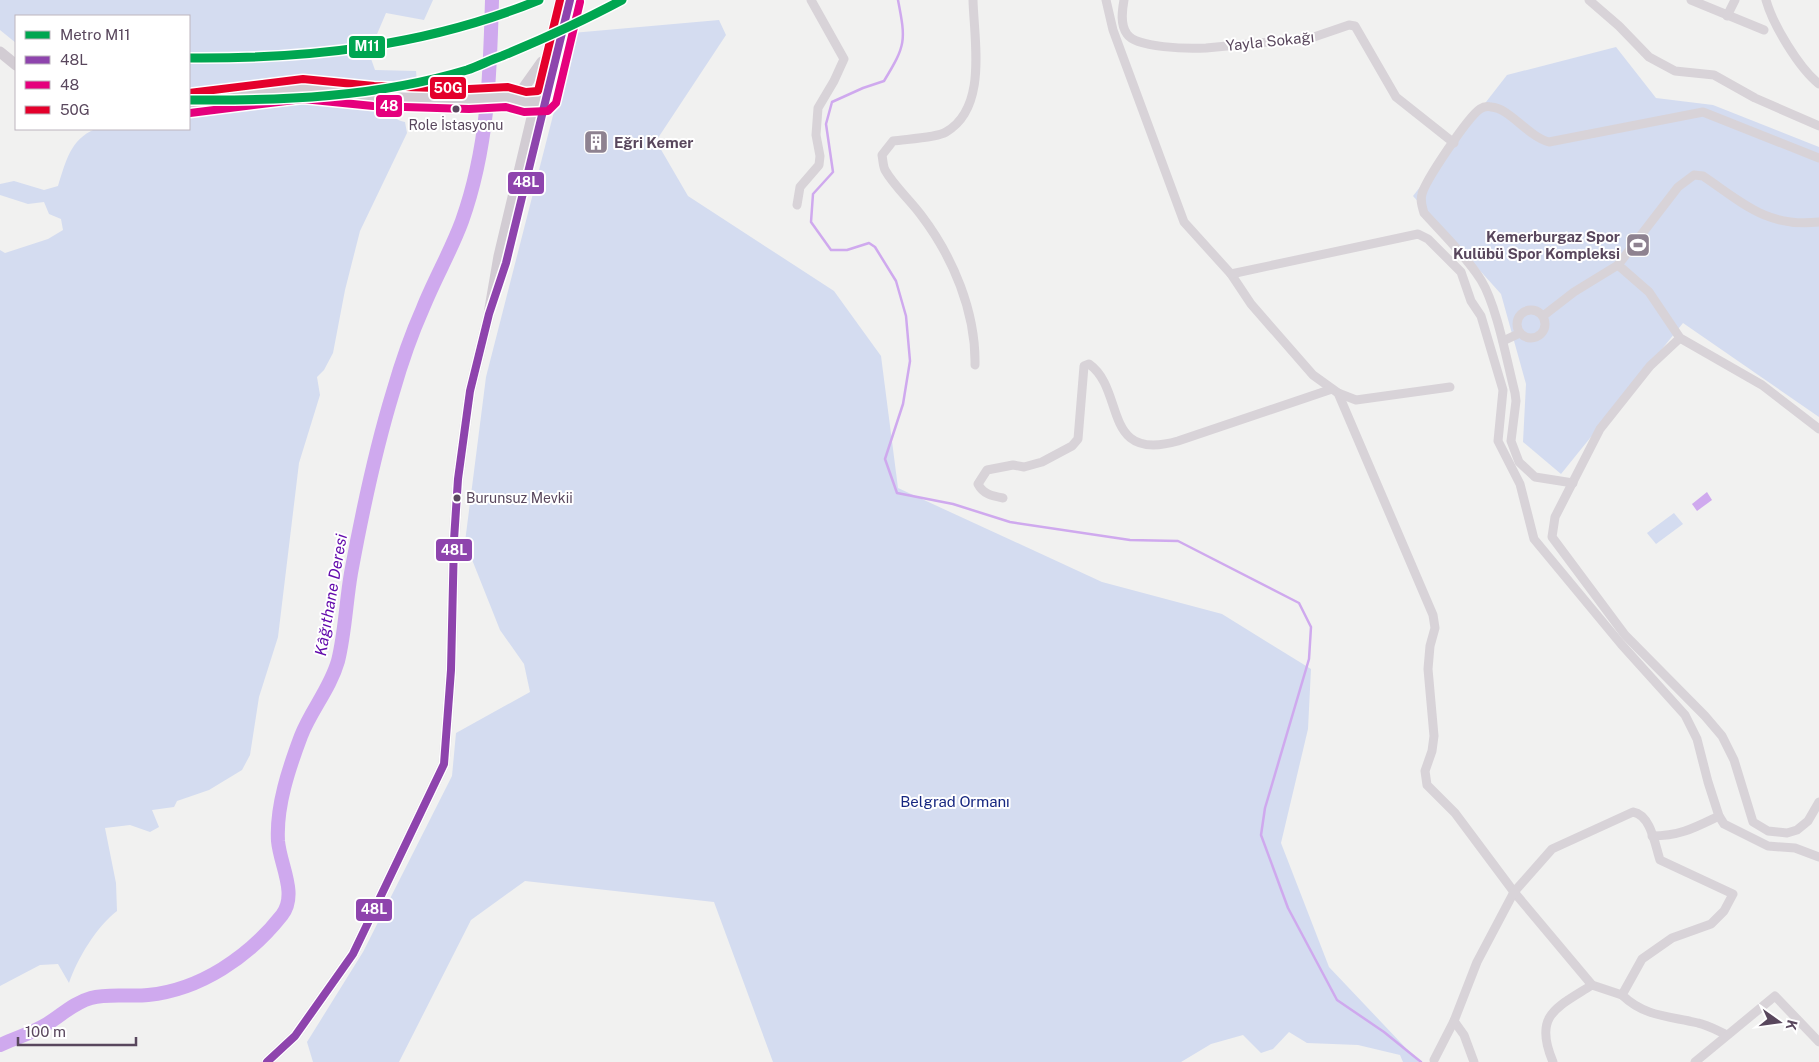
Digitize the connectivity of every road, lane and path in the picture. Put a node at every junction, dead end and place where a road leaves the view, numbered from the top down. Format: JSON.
{"nodes":[{"id":1,"x":560,"y":0,"type":"edge"},
{"id":2,"x":570,"y":0,"type":"edge"},
{"id":3,"x":811,"y":0,"type":"edge"},
{"id":4,"x":973,"y":0,"type":"edge"},
{"id":5,"x":1106,"y":0,"type":"edge"},
{"id":6,"x":1124,"y":0,"type":"edge"},
{"id":7,"x":1588,"y":0,"type":"edge"},
{"id":8,"x":1691,"y":0,"type":"edge"},
{"id":9,"x":1735,"y":0,"type":"edge"},
{"id":10,"x":1766,"y":0,"type":"edge"},
{"id":11,"x":1727,"y":16,"type":"junction"},
{"id":12,"x":1764,"y":30,"type":"dead end"},
{"id":13,"x":549,"y":49,"type":"junction"},
{"id":14,"x":0,"y":52,"type":"edge"},
{"id":15,"x":15,"y":64,"type":"edge"},
{"id":16,"x":1819,"y":84,"type":"edge"},
{"id":17,"x":520,"y":97,"type":"junction"},
{"id":18,"x":540,"y":100,"type":"junction"},
{"id":19,"x":190,"y":103,"type":"edge"},
{"id":20,"x":532,"y":124,"type":"junction"},
{"id":21,"x":1819,"y":126,"type":"edge"},
{"id":22,"x":1454,"y":142,"type":"junction"},
{"id":23,"x":1819,"y":158,"type":"edge"},
{"id":24,"x":797,"y":205,"type":"dead end"},
{"id":25,"x":1819,"y":222,"type":"edge"},
{"id":26,"x":1618,"y":266,"type":"junction"},
{"id":27,"x":1231,"y":274,"type":"junction"},
{"id":28,"x":489,"y":314,"type":"junction"},
{"id":29,"x":1542,"y":316,"type":"junction"},
{"id":30,"x":1520,"y":333,"type":"junction"},
{"id":31,"x":1680,"y":338,"type":"junction"},
{"id":32,"x":1502,"y":341,"type":"junction"},
{"id":33,"x":975,"y":365,"type":"dead end"},
{"id":34,"x":1450,"y":386,"type":"dead end"},
{"id":35,"x":1335,"y":391,"type":"junction"},
{"id":36,"x":1819,"y":429,"type":"edge"},
{"id":37,"x":1573,"y":483,"type":"junction"},
{"id":38,"x":1003,"y":498,"type":"dead end"},
{"id":39,"x":1819,"y":802,"type":"edge"},
{"id":40,"x":1718,"y":816,"type":"junction"},
{"id":41,"x":1652,"y":836,"type":"junction"},
{"id":42,"x":1819,"y":857,"type":"edge"},
{"id":43,"x":1514,"y":892,"type":"junction"},
{"id":44,"x":1592,"y":985,"type":"junction"},
{"id":45,"x":1622,"y":995,"type":"junction"},
{"id":46,"x":1454,"y":1021,"type":"junction"},
{"id":47,"x":1727,"y":1035,"type":"junction"},
{"id":48,"x":1819,"y":1042,"type":"edge"},
{"id":49,"x":1434,"y":1060,"type":"dead end"},
{"id":50,"x":268,"y":1062,"type":"edge"},
{"id":51,"x":1474,"y":1062,"type":"edge"},
{"id":52,"x":1553,"y":1062,"type":"edge"},
{"id":53,"x":1695,"y":1062,"type":"edge"}],
"edges":[{"from":1,"to":13,"type":"main road"},
{"from":2,"to":18,"type":"main road"},
{"from":3,"to":24,"type":"street"},
{"from":4,"to":33,"type":"street"},
{"from":5,"to":27,"type":"street"},
{"from":6,"to":22,"type":"street","name":"Yayla Sokağı"},
{"from":7,"to":21,"type":"street"},
{"from":8,"to":11,"type":"street"},
{"from":9,"to":11,"type":"street"},
{"from":10,"to":16,"type":"street"},
{"from":11,"to":12,"type":"street"},
{"from":13,"to":17,"type":"main road"},
{"from":13,"to":18,"type":"main road"},
{"from":14,"to":15,"type":"main road"},
{"from":17,"to":18,"type":"main road"},
{"from":17,"to":19,"type":"main road"},
{"from":17,"to":20,"type":"main road"},
{"from":18,"to":20,"type":"main road"},
{"from":18,"to":28,"type":"main road"},
{"from":20,"to":28,"type":"main road"},
{"from":22,"to":23,"type":"street"},
{"from":22,"to":32,"type":"street"},
{"from":25,"to":26,"type":"street"},
{"from":26,"to":29,"type":"street"},
{"from":26,"to":31,"type":"street"},
{"from":27,"to":35,"type":"street"},
{"from":27,"to":40,"type":"street"},
{"from":28,"to":50,"type":"main road"},
{"from":29,"to":30,"type":"street"},
{"from":29,"to":30,"type":"street"},
{"from":30,"to":32,"type":"street"},
{"from":31,"to":36,"type":"street"},
{"from":31,"to":37,"type":"street"},
{"from":32,"to":37,"type":"street"},
{"from":34,"to":35,"type":"street"},
{"from":35,"to":38,"type":"street"},
{"from":35,"to":43,"type":"street"},
{"from":37,"to":39,"type":"street"},
{"from":40,"to":41,"type":"street"},
{"from":40,"to":42,"type":"street"},
{"from":41,"to":43,"type":"street"},
{"from":41,"to":45,"type":"street"},
{"from":43,"to":44,"type":"street"},
{"from":43,"to":46,"type":"street"},
{"from":44,"to":45,"type":"street"},
{"from":44,"to":52,"type":"street"},
{"from":45,"to":47,"type":"street"},
{"from":46,"to":49,"type":"street"},
{"from":46,"to":51,"type":"street"},
{"from":47,"to":48,"type":"street"},
{"from":47,"to":53,"type":"street"}]}
